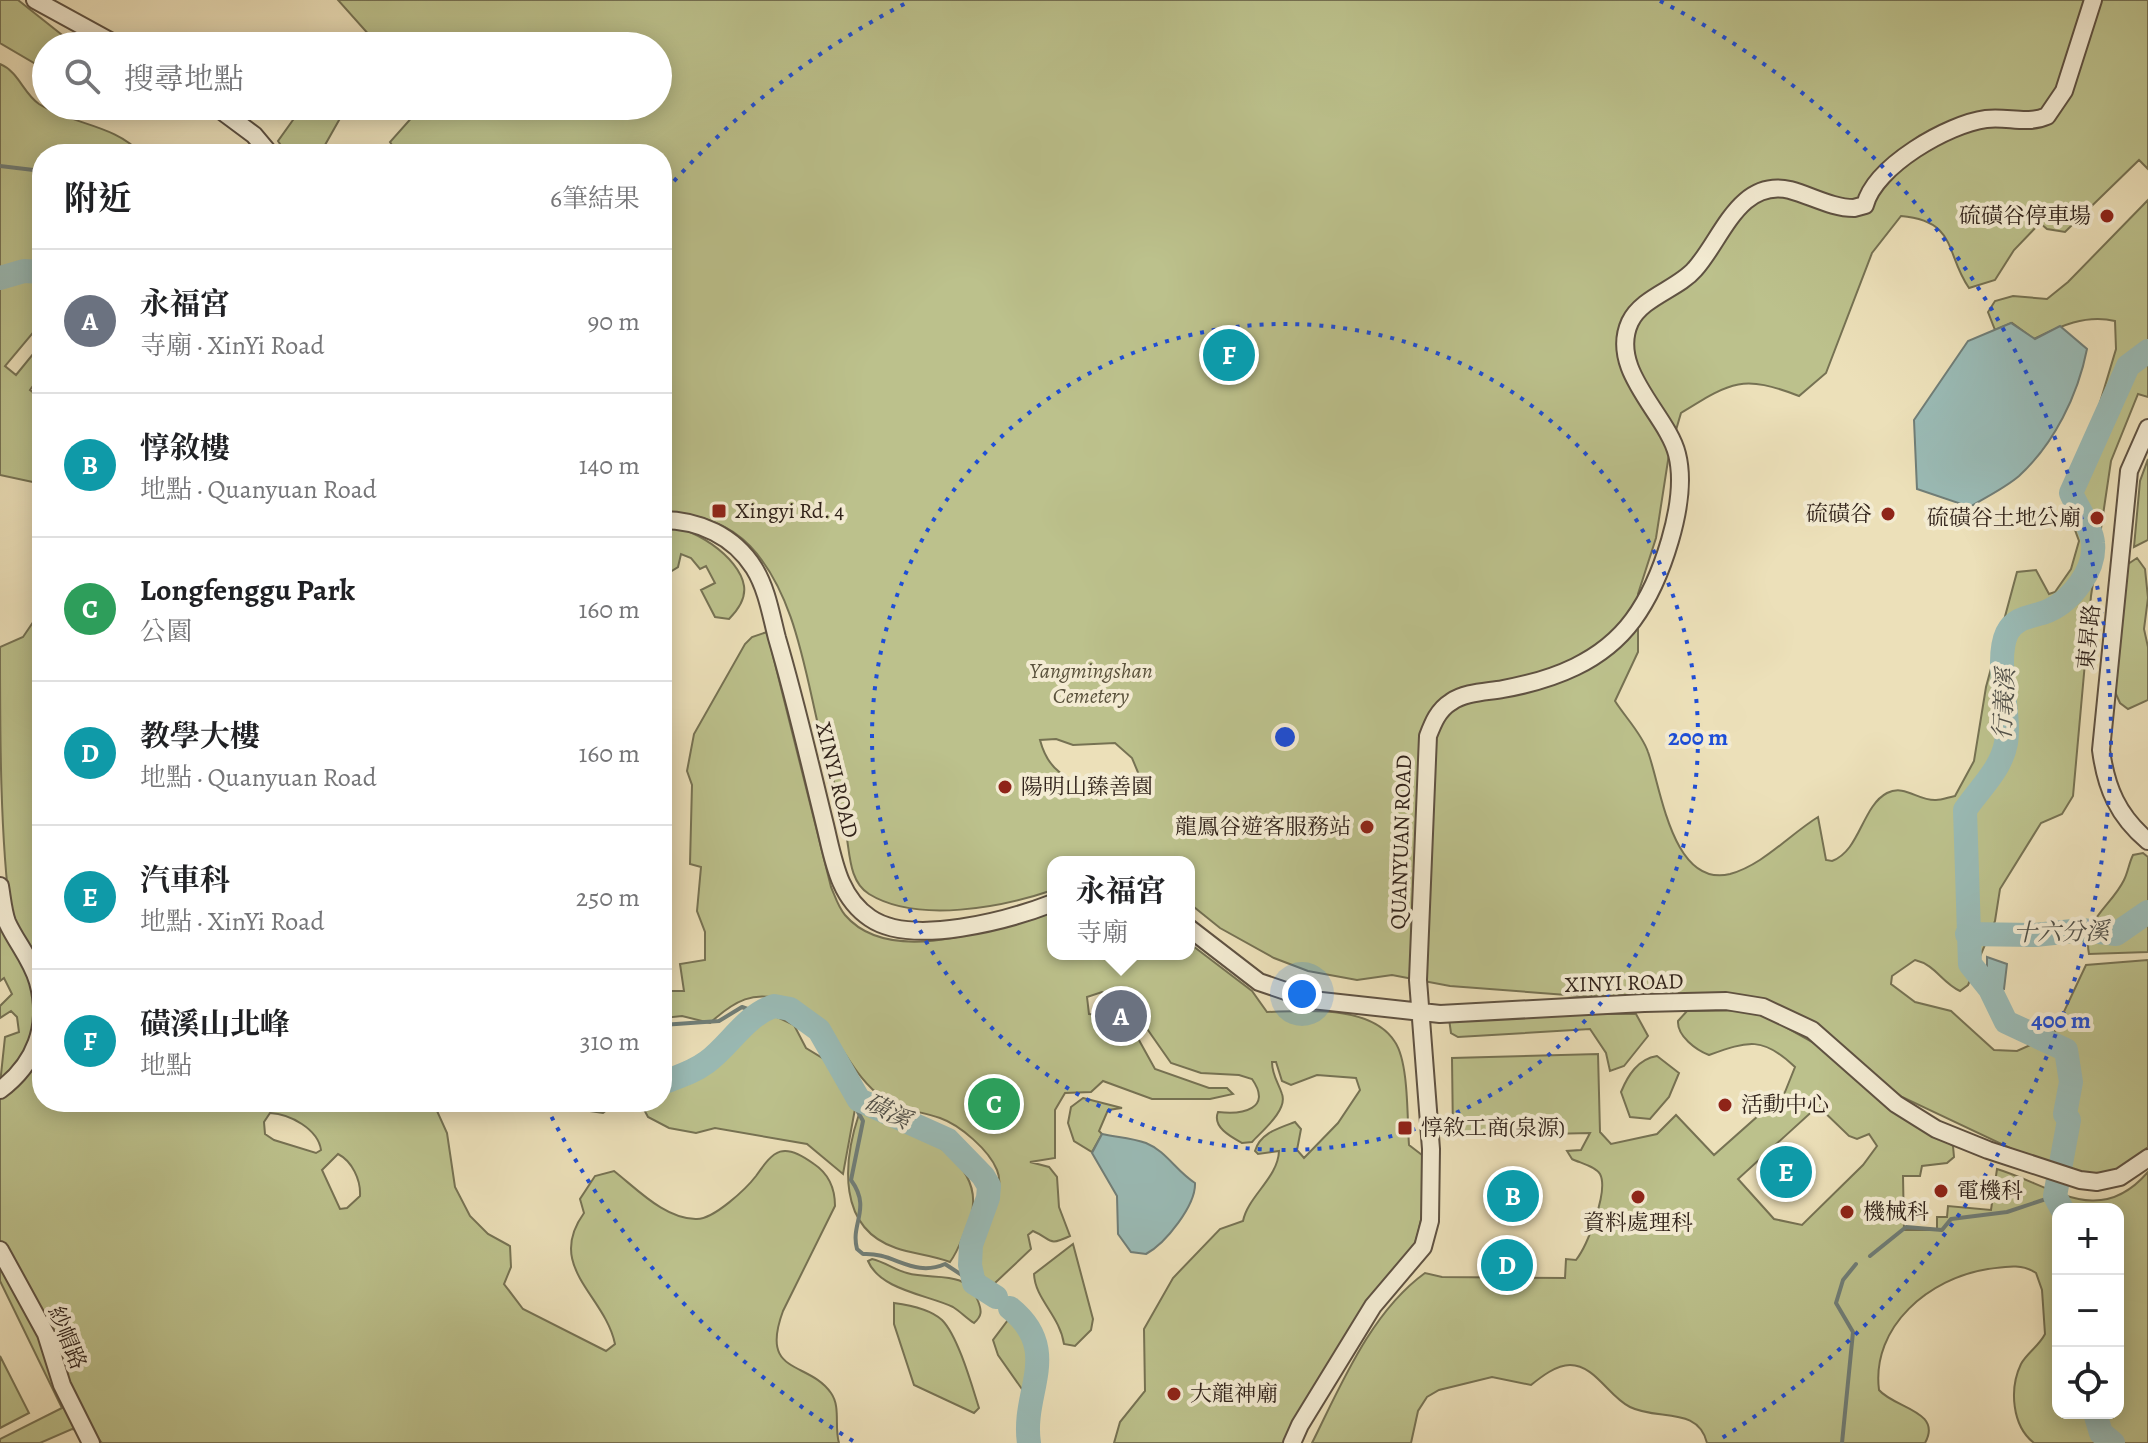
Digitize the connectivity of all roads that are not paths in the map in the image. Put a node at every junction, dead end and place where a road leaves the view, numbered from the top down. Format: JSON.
{"nodes":[{"id":1,"x":35,"y":0,"type":"edge"},
{"id":2,"x":2093,"y":0,"type":"edge"},
{"id":3,"x":93,"y":32,"type":"edge"},
{"id":4,"x":234,"y":120,"type":"edge"},
{"id":5,"x":262,"y":144,"type":"edge"},
{"id":6,"x":2148,"y":428,"type":"edge"},
{"id":7,"x":672,"y":521,"type":"edge"},
{"id":8,"x":2148,"y":841,"type":"edge"},
{"id":9,"x":0,"y":886,"type":"edge"},
{"id":10,"x":1047,"y":905,"type":"edge"},
{"id":11,"x":1195,"y":933,"type":"edge"},
{"id":12,"x":32,"y":970,"type":"edge"},
{"id":13,"x":1421,"y":1009,"type":"junction"},
{"id":14,"x":32,"y":1058,"type":"edge"},
{"id":15,"x":0,"y":1090,"type":"edge"},
{"id":16,"x":2148,"y":1158,"type":"edge"},
{"id":17,"x":0,"y":1250,"type":"edge"},
{"id":18,"x":91,"y":1443,"type":"edge"},
{"id":19,"x":1292,"y":1443,"type":"edge"}],
"edges":[{"from":1,"to":3,"type":"street"},
{"from":2,"to":13,"type":"street","name":"QUANYUAN ROAD"},
{"from":4,"to":5,"type":"street"},
{"from":6,"to":8,"type":"street","name":"東昇路"},
{"from":7,"to":10,"type":"street","name":"XINYI ROAD"},
{"from":9,"to":12,"type":"street"},
{"from":11,"to":13,"type":"street","name":"XINYI ROAD"},
{"from":13,"to":16,"type":"street","name":"XINYI ROAD"},
{"from":13,"to":19,"type":"street","name":"QUANYUAN ROAD"},
{"from":14,"to":15,"type":"street"},
{"from":17,"to":18,"type":"street","name":"紗帽路"}]}
